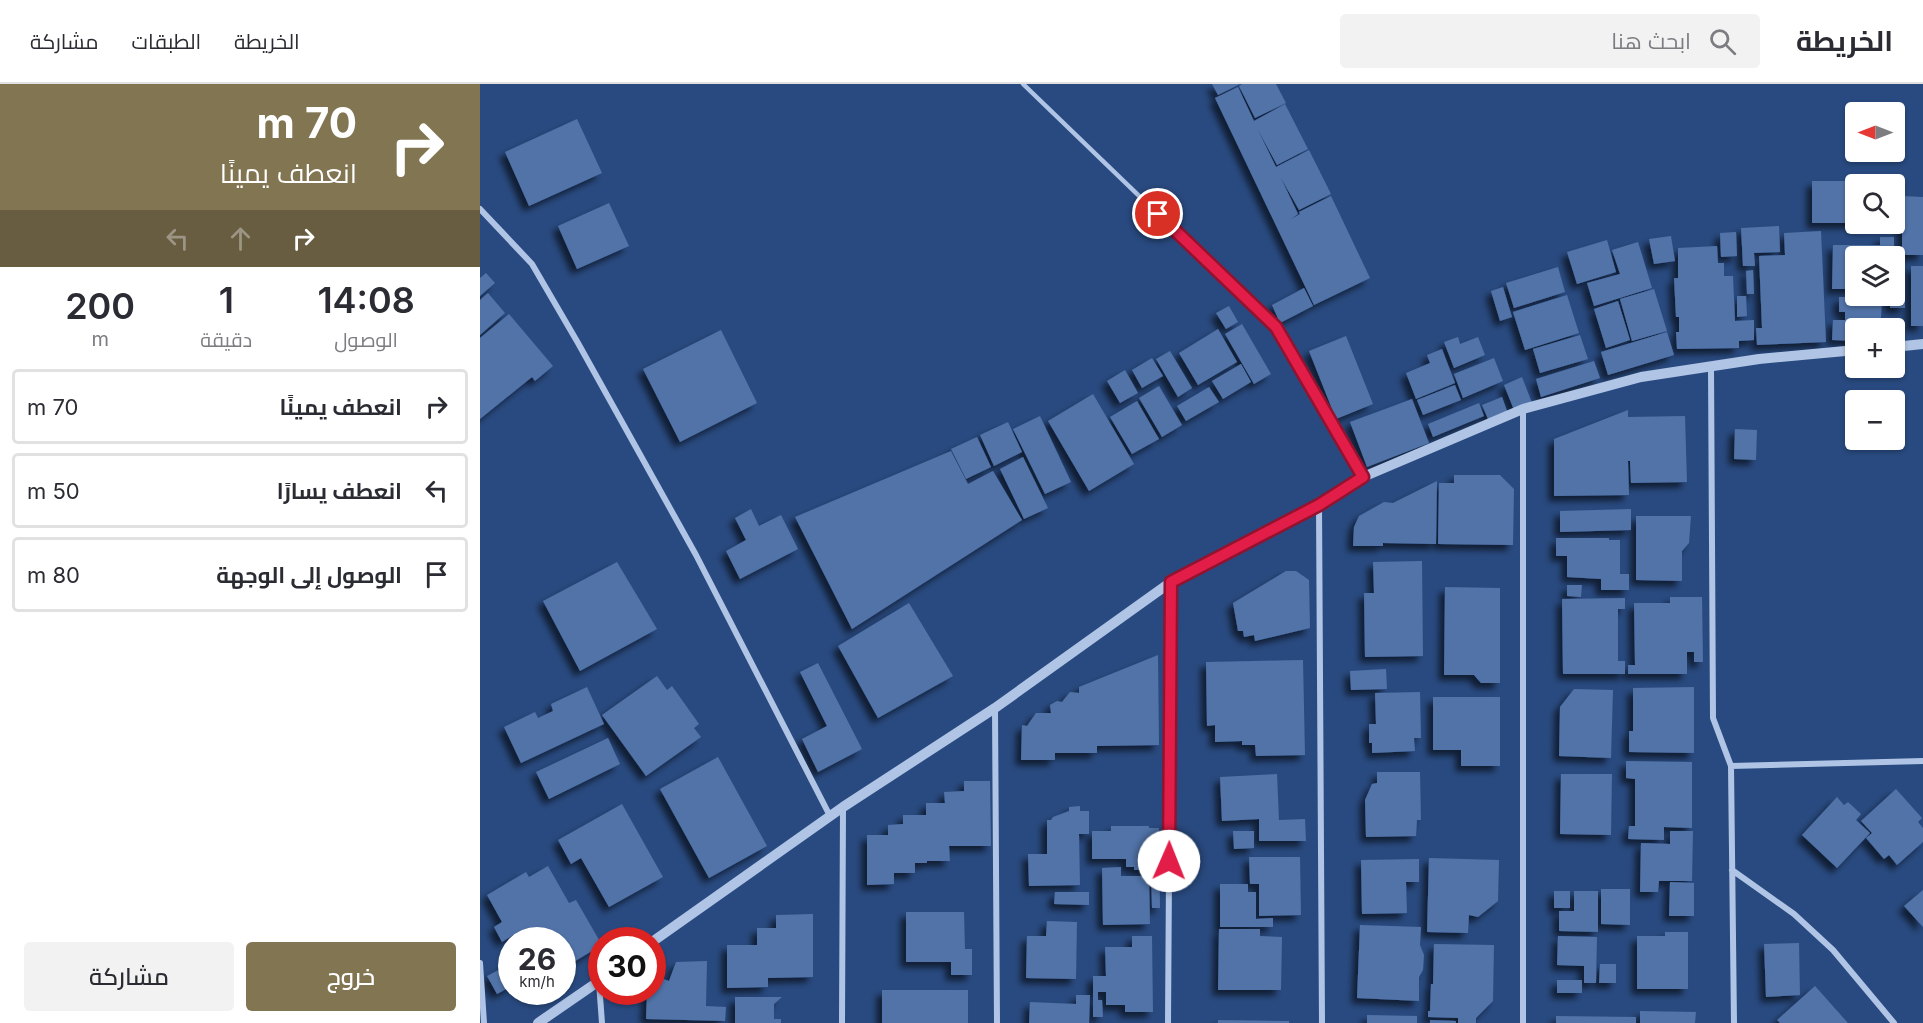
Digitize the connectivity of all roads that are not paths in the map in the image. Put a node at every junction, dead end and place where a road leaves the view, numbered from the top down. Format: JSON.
{"nodes":[{"id":1,"x":1023,"y":84,"type":"edge"},
{"id":2,"x":480,"y":209,"type":"edge"},
{"id":3,"x":1923,"y":344,"type":"edge"},
{"id":4,"x":1905,"y":346,"type":"edge"},
{"id":5,"x":1845,"y":351,"type":"edge"},
{"id":6,"x":1711,"y":367,"type":"junction"},
{"id":7,"x":1523,"y":409,"type":"junction"},
{"id":8,"x":1363,"y":477,"type":"junction"},
{"id":9,"x":1319,"y":505,"type":"junction"},
{"id":10,"x":1171,"y":582,"type":"junction"},
{"id":11,"x":995,"y":708,"type":"junction"},
{"id":12,"x":1923,"y":761,"type":"edge"},
{"id":13,"x":1731,"y":766,"type":"junction"},
{"id":14,"x":843,"y":807,"type":"junction"},
{"id":15,"x":830,"y":816,"type":"junction"},
{"id":16,"x":1732,"y":870,"type":"junction"},
{"id":17,"x":666,"y":932,"type":"edge"},
{"id":18,"x":480,"y":963,"type":"edge"},
{"id":19,"x":588,"y":988,"type":"edge"},
{"id":20,"x":601,"y":1005,"type":"edge"},
{"id":21,"x":484,"y":1023,"type":"edge"},
{"id":22,"x":538,"y":1023,"type":"edge"},
{"id":23,"x":602,"y":1023,"type":"edge"},
{"id":24,"x":842,"y":1023,"type":"edge"},
{"id":25,"x":997,"y":1023,"type":"edge"},
{"id":26,"x":1168,"y":1023,"type":"edge"},
{"id":27,"x":1322,"y":1023,"type":"edge"},
{"id":28,"x":1523,"y":1023,"type":"edge"},
{"id":29,"x":1734,"y":1023,"type":"edge"},
{"id":30,"x":1894,"y":1023,"type":"edge"}],
"edges":[{"from":1,"to":8,"type":"lane"},
{"from":2,"to":15,"type":"street"},
{"from":3,"to":4,"type":"street"},
{"from":5,"to":6,"type":"street"},
{"from":6,"to":7,"type":"street"},
{"from":6,"to":13,"type":"street"},
{"from":7,"to":8,"type":"street"},
{"from":7,"to":28,"type":"street"},
{"from":8,"to":9,"type":"street"},
{"from":9,"to":10,"type":"street"},
{"from":9,"to":27,"type":"street"},
{"from":10,"to":11,"type":"street"},
{"from":10,"to":26,"type":"street"},
{"from":11,"to":14,"type":"street"},
{"from":11,"to":25,"type":"street"},
{"from":12,"to":13,"type":"street"},
{"from":13,"to":16,"type":"street"},
{"from":14,"to":15,"type":"street"},
{"from":14,"to":24,"type":"street"},
{"from":15,"to":17,"type":"street"},
{"from":16,"to":29,"type":"street"},
{"from":16,"to":30,"type":"street"},
{"from":18,"to":21,"type":"street"},
{"from":19,"to":22,"type":"street"},
{"from":20,"to":23,"type":"street"}]}
